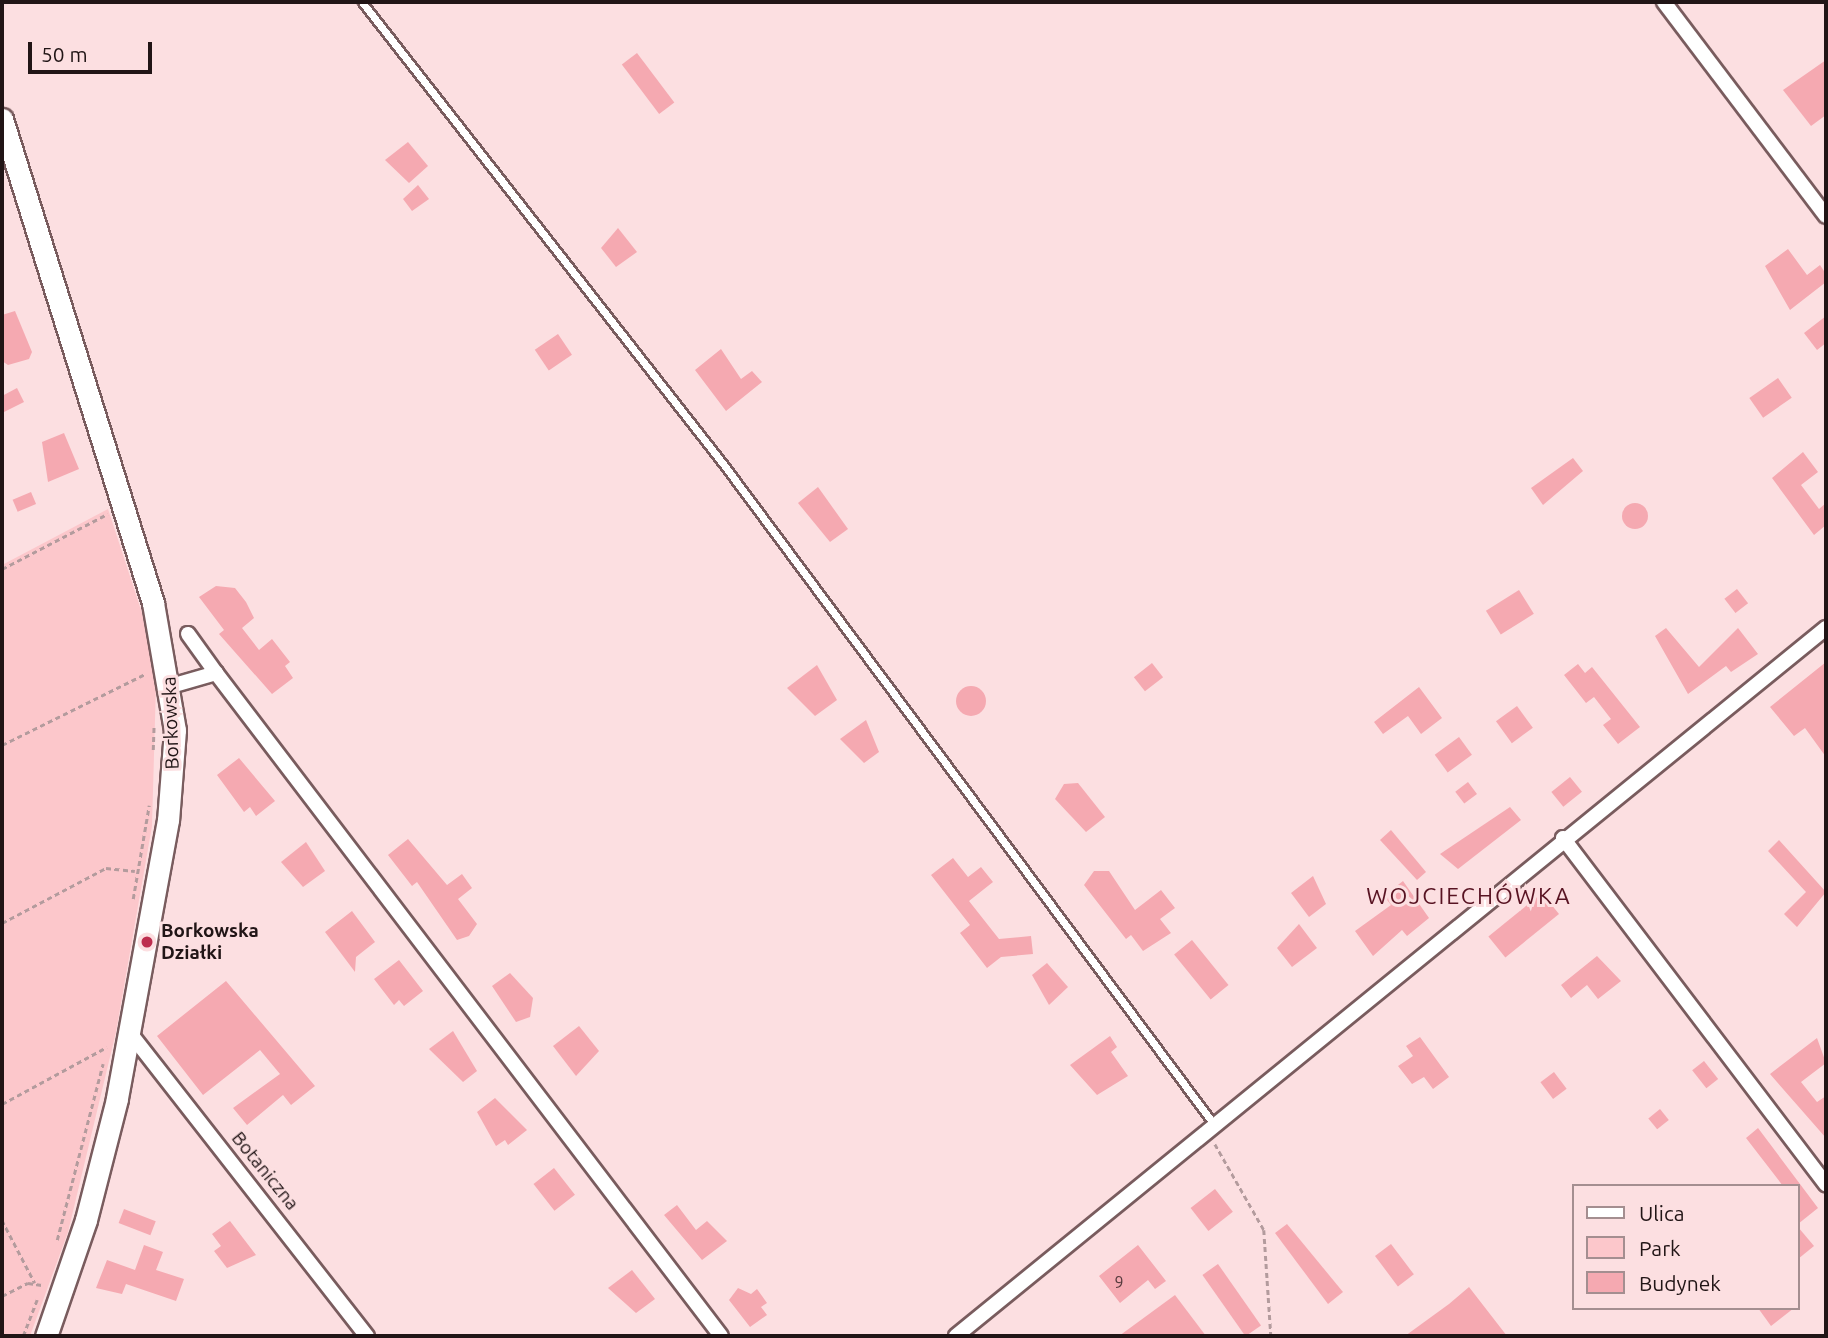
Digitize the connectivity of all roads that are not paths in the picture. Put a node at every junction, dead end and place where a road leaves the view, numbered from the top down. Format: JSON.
{"nodes":[{"id":1,"x":362,"y":2,"type":"edge"},
{"id":2,"x":1664,"y":2,"type":"edge"},
{"id":3,"x":2,"y":118,"type":"edge"},
{"id":4,"x":1826,"y":216,"type":"edge"},
{"id":5,"x":1826,"y":628,"type":"edge"},
{"id":6,"x":188,"y":634,"type":"dead end"},
{"id":7,"x":215,"y":673,"type":"junction"},
{"id":8,"x":160,"y":684,"type":"junction"},
{"id":9,"x":1563,"y":838,"type":"junction"},
{"id":10,"x":120,"y":1033,"type":"junction"},
{"id":11,"x":1211,"y":1130,"type":"junction"},
{"id":12,"x":1826,"y":1185,"type":"edge"},
{"id":13,"x":46,"y":1336,"type":"edge"},
{"id":14,"x":367,"y":1336,"type":"edge"},
{"id":15,"x":721,"y":1336,"type":"edge"},
{"id":16,"x":956,"y":1336,"type":"edge"}],
"edges":[{"from":1,"to":11,"type":"lane"},
{"from":2,"to":4,"type":"street"},
{"from":3,"to":8,"type":"street","name":"Borkowska"},
{"from":5,"to":9,"type":"street"},
{"from":6,"to":7,"type":"street"},
{"from":7,"to":8,"type":"street"},
{"from":7,"to":15,"type":"street"},
{"from":8,"to":10,"type":"street","name":"Borkowska"},
{"from":9,"to":11,"type":"street"},
{"from":9,"to":12,"type":"street"},
{"from":10,"to":13,"type":"street","name":"Borkowska"},
{"from":10,"to":14,"type":"street","name":"Botaniczna"},
{"from":11,"to":16,"type":"street"}]}
